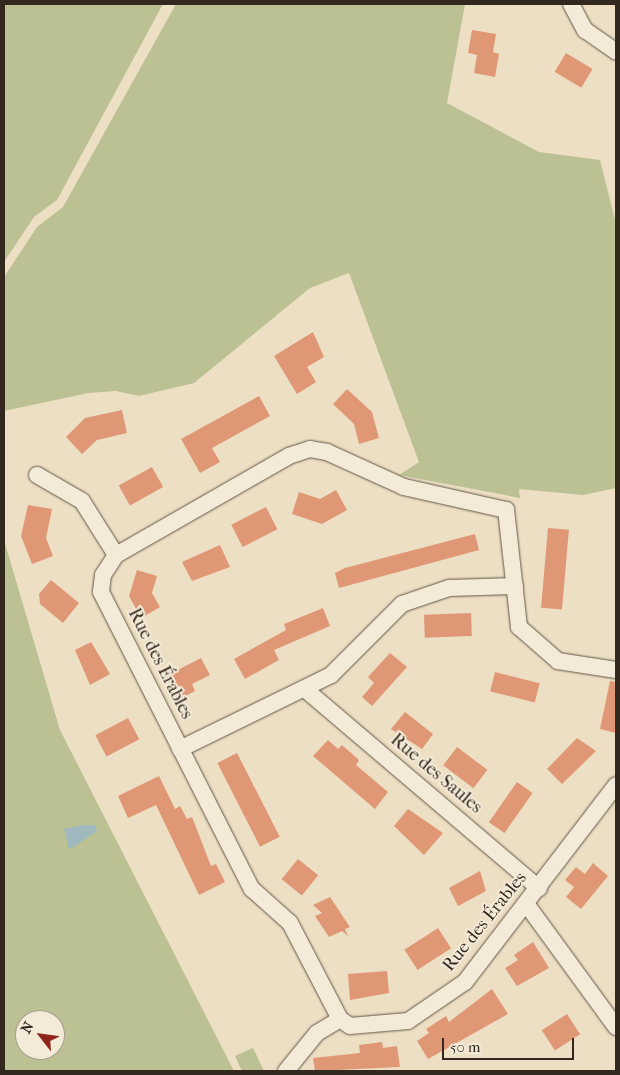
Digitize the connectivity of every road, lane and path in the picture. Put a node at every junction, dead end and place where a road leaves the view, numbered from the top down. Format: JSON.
{"nodes":[{"id":1,"x":572,"y":4,"type":"edge"},
{"id":2,"x":616,"y":52,"type":"edge"},
{"id":3,"x":37,"y":475,"type":"dead end"},
{"id":4,"x":116,"y":555,"type":"junction"},
{"id":5,"x":515,"y":586,"type":"junction"},
{"id":6,"x":616,"y":670,"type":"edge"},
{"id":7,"x":306,"y":690,"type":"junction"},
{"id":8,"x":180,"y":749,"type":"junction"},
{"id":9,"x":616,"y":785,"type":"edge"},
{"id":10,"x":539,"y":888,"type":"junction"},
{"id":11,"x":527,"y":905,"type":"junction"},
{"id":12,"x":340,"y":1019,"type":"junction"},
{"id":13,"x":616,"y":1027,"type":"edge"},
{"id":14,"x":286,"y":1071,"type":"edge"}],
"edges":[{"from":1,"to":2,"type":"street"},
{"from":3,"to":4,"type":"street"},
{"from":4,"to":5,"type":"street","name":"Rue des Érables"},
{"from":4,"to":8,"type":"street","name":"Rue des Érables"},
{"from":5,"to":6,"type":"street","name":"Rue des Érables"},
{"from":5,"to":7,"type":"street"},
{"from":7,"to":8,"type":"street"},
{"from":7,"to":10,"type":"street","name":"Rue des Saules"},
{"from":8,"to":12,"type":"street","name":"Rue des Érables"},
{"from":9,"to":10,"type":"street","name":"Rue des Érables"},
{"from":10,"to":11,"type":"street","name":"Rue des Érables"},
{"from":11,"to":12,"type":"street","name":"Rue des Érables"},
{"from":11,"to":13,"type":"street"},
{"from":12,"to":14,"type":"street"}]}
